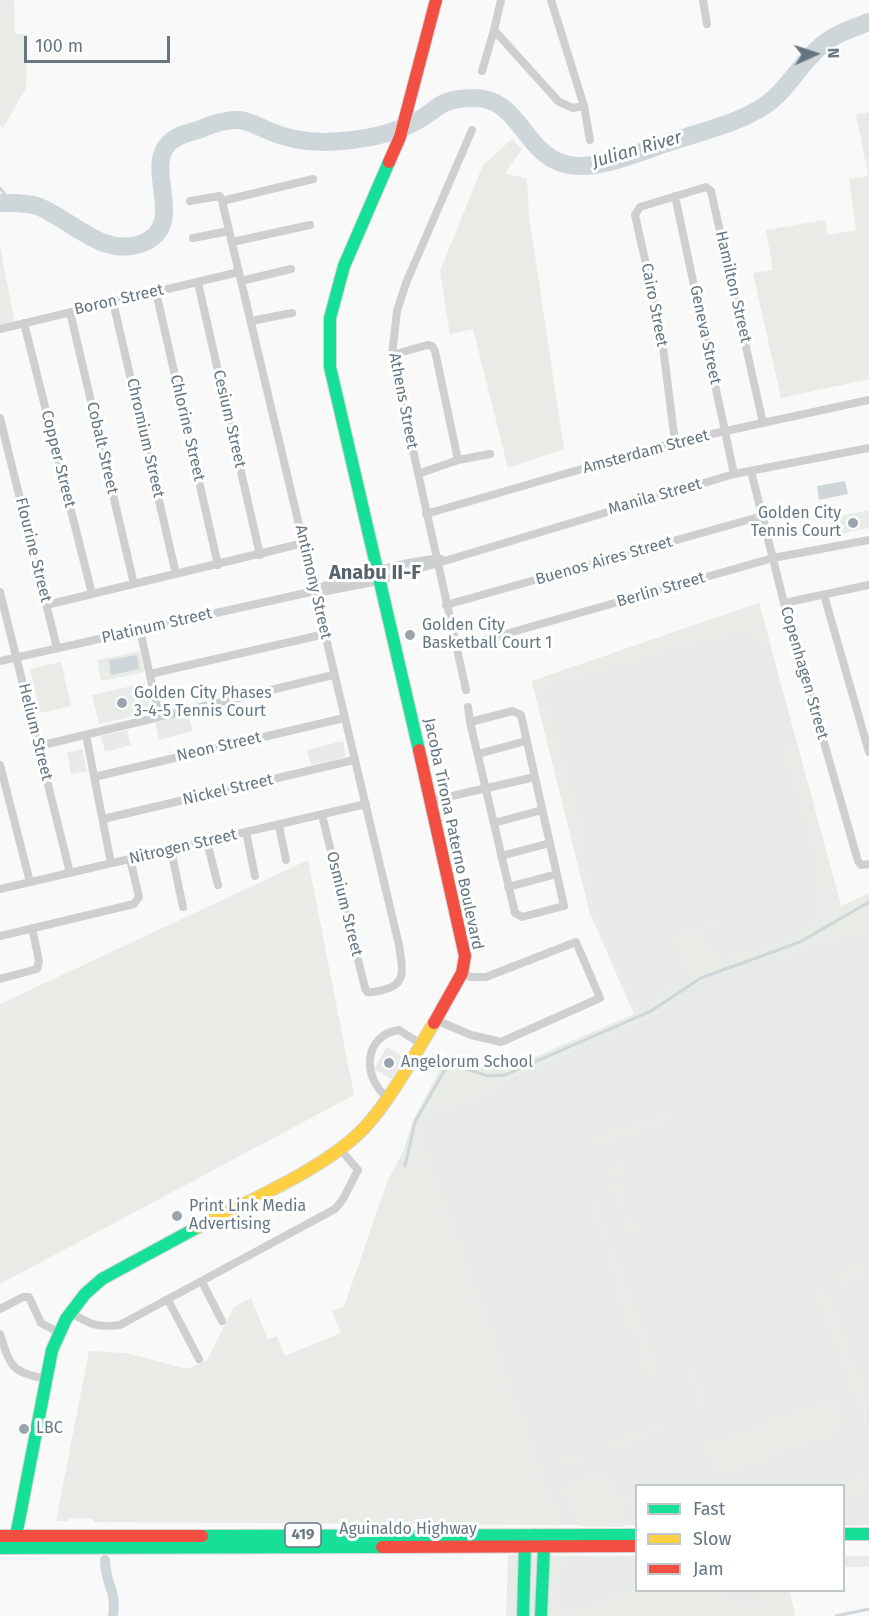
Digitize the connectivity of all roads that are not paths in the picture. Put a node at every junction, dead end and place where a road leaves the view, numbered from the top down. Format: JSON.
{"nodes":[{"id":1,"x":436,"y":0,"type":"edge"},
{"id":2,"x":501,"y":0,"type":"edge"},
{"id":3,"x":551,"y":0,"type":"edge"},
{"id":4,"x":703,"y":0,"type":"edge"},
{"id":5,"x":707,"y":24,"type":"dead end"},
{"id":6,"x":494,"y":30,"type":"junction"},
{"id":7,"x":482,"y":71,"type":"dead end"},
{"id":8,"x":584,"y":106,"type":"junction"},
{"id":9,"x":472,"y":129,"type":"dead end"},
{"id":10,"x":590,"y":140,"type":"dead end"},
{"id":11,"x":314,"y":179,"type":"dead end"},
{"id":12,"x":675,"y":196,"type":"junction"},
{"id":13,"x":190,"y":201,"type":"dead end"},
{"id":14,"x":222,"y":201,"type":"junction"},
{"id":15,"x":310,"y":225,"type":"dead end"},
{"id":16,"x":229,"y":231,"type":"junction"},
{"id":17,"x":193,"y":238,"type":"dead end"},
{"id":18,"x":232,"y":242,"type":"junction"},
{"id":19,"x":291,"y":269,"type":"dead end"},
{"id":20,"x":240,"y":276,"type":"junction"},
{"id":21,"x":198,"y":283,"type":"junction"},
{"id":22,"x":156,"y":292,"type":"junction"},
{"id":23,"x":114,"y":302,"type":"junction"},
{"id":24,"x":70,"y":312,"type":"junction"},
{"id":25,"x":292,"y":313,"type":"dead end"},
{"id":26,"x":251,"y":321,"type":"junction"},
{"id":27,"x":24,"y":323,"type":"junction"},
{"id":28,"x":0,"y":329,"type":"edge"},
{"id":29,"x":392,"y":355,"type":"junction"},
{"id":30,"x":869,"y":400,"type":"edge"},
{"id":31,"x":0,"y":418,"type":"edge"},
{"id":32,"x":763,"y":423,"type":"junction"},
{"id":33,"x":726,"y":431,"type":"junction"},
{"id":34,"x":675,"y":442,"type":"junction"},
{"id":35,"x":869,"y":448,"type":"edge"},
{"id":36,"x":490,"y":454,"type":"dead end"},
{"id":37,"x":458,"y":460,"type":"junction"},
{"id":38,"x":751,"y":471,"type":"junction"},
{"id":39,"x":418,"y":474,"type":"junction"},
{"id":40,"x":734,"y":474,"type":"junction"},
{"id":41,"x":426,"y":514,"type":"junction"},
{"id":42,"x":762,"y":516,"type":"junction"},
{"id":43,"x":869,"y":540,"type":"edge"},
{"id":44,"x":304,"y":543,"type":"junction"},
{"id":45,"x":260,"y":555,"type":"junction"},
{"id":46,"x":773,"y":558,"type":"junction"},
{"id":47,"x":439,"y":561,"type":"junction"},
{"id":48,"x":218,"y":565,"type":"junction"},
{"id":49,"x":176,"y":574,"type":"junction"},
{"id":50,"x":377,"y":576,"type":"junction"},
{"id":51,"x":134,"y":584,"type":"junction"},
{"id":52,"x":868,"y":586,"type":"edge"},
{"id":53,"x":0,"y":591,"type":"edge"},
{"id":54,"x":315,"y":591,"type":"junction"},
{"id":55,"x":92,"y":594,"type":"junction"},
{"id":56,"x":824,"y":595,"type":"junction"},
{"id":57,"x":869,"y":596,"type":"edge"},
{"id":58,"x":784,"y":603,"type":"junction"},
{"id":59,"x":46,"y":605,"type":"junction"},
{"id":60,"x":446,"y":605,"type":"junction"},
{"id":61,"x":140,"y":630,"type":"junction"},
{"id":62,"x":324,"y":634,"type":"junction"},
{"id":63,"x":57,"y":648,"type":"junction"},
{"id":64,"x":456,"y":648,"type":"junction"},
{"id":65,"x":16,"y":657,"type":"junction"},
{"id":66,"x":0,"y":661,"type":"edge"},
{"id":67,"x":150,"y":674,"type":"junction"},
{"id":68,"x":333,"y":675,"type":"junction"},
{"id":69,"x":466,"y":690,"type":"dead end"},
{"id":70,"x":468,"y":707,"type":"dead end"},
{"id":71,"x":159,"y":717,"type":"junction"},
{"id":72,"x":344,"y":718,"type":"junction"},
{"id":73,"x":470,"y":722,"type":"junction"},
{"id":74,"x":86,"y":735,"type":"junction"},
{"id":75,"x":526,"y":741,"type":"junction"},
{"id":76,"x":39,"y":746,"type":"junction"},
{"id":77,"x":869,"y":752,"type":"edge"},
{"id":78,"x":478,"y":754,"type":"junction"},
{"id":79,"x":354,"y":760,"type":"junction"},
{"id":80,"x":0,"y":765,"type":"edge"},
{"id":81,"x":94,"y":777,"type":"junction"},
{"id":82,"x":535,"y":777,"type":"junction"},
{"id":83,"x":486,"y":788,"type":"junction"},
{"id":84,"x":430,"y":801,"type":"junction"},
{"id":85,"x":366,"y":804,"type":"junction"},
{"id":86,"x":542,"y":810,"type":"junction"},
{"id":87,"x":322,"y":815,"type":"junction"},
{"id":88,"x":102,"y":819,"type":"junction"},
{"id":89,"x":494,"y":823,"type":"junction"},
{"id":90,"x":279,"y":826,"type":"junction"},
{"id":91,"x":246,"y":832,"type":"junction"},
{"id":92,"x":207,"y":842,"type":"junction"},
{"id":93,"x":550,"y":843,"type":"junction"},
{"id":94,"x":171,"y":850,"type":"junction"},
{"id":95,"x":501,"y":856,"type":"junction"},
{"id":96,"x":130,"y":859,"type":"junction"},
{"id":97,"x":286,"y":860,"type":"dead end"},
{"id":98,"x":111,"y":864,"type":"junction"},
{"id":99,"x":869,"y":864,"type":"edge"},
{"id":100,"x":70,"y":873,"type":"junction"},
{"id":101,"x":557,"y":874,"type":"junction"},
{"id":102,"x":255,"y":876,"type":"dead end"},
{"id":103,"x":30,"y":882,"type":"junction"},
{"id":104,"x":218,"y":885,"type":"dead end"},
{"id":105,"x":508,"y":887,"type":"junction"},
{"id":106,"x":0,"y":889,"type":"edge"},
{"id":107,"x":183,"y":907,"type":"dead end"},
{"id":108,"x":32,"y":928,"type":"junction"},
{"id":109,"x":0,"y":936,"type":"edge"},
{"id":110,"x":462,"y":973,"type":"junction"},
{"id":111,"x":0,"y":980,"type":"edge"},
{"id":112,"x":367,"y":992,"type":"joint"},
{"id":113,"x":436,"y":1020,"type":"junction"},
{"id":114,"x":421,"y":1044,"type":"junction"},
{"id":115,"x":387,"y":1097,"type":"junction"},
{"id":116,"x":341,"y":1150,"type":"junction"},
{"id":117,"x":202,"y":1282,"type":"junction"},
{"id":118,"x":168,"y":1300,"type":"junction"},
{"id":119,"x":0,"y":1309,"type":"edge"},
{"id":120,"x":69,"y":1312,"type":"junction"},
{"id":121,"x":222,"y":1321,"type":"dead end"},
{"id":122,"x":58,"y":1332,"type":"junction"},
{"id":123,"x":0,"y":1334,"type":"edge"},
{"id":124,"x":199,"y":1359,"type":"dead end"},
{"id":125,"x":45,"y":1379,"type":"junction"},
{"id":126,"x":845,"y":1534,"type":"edge"},
{"id":127,"x":869,"y":1534,"type":"edge"},
{"id":128,"x":534,"y":1535,"type":"junction"},
{"id":129,"x":635,"y":1535,"type":"edge"},
{"id":130,"x":0,"y":1536,"type":"edge"},
{"id":131,"x":16,"y":1536,"type":"junction"},
{"id":132,"x":845,"y":1543,"type":"edge"},
{"id":133,"x":869,"y":1543,"type":"edge"},
{"id":134,"x":525,"y":1546,"type":"junction"},
{"id":135,"x":544,"y":1546,"type":"junction"},
{"id":136,"x":635,"y":1546,"type":"edge"},
{"id":137,"x":0,"y":1548,"type":"edge"},
{"id":138,"x":523,"y":1616,"type":"edge"},
{"id":139,"x":542,"y":1616,"type":"edge"}],
"edges":[{"from":1,"to":50,"type":"main road","name":"Jacoba Tirona Paterno Boulevard"},
{"from":2,"to":6,"type":"street"},
{"from":3,"to":8,"type":"street"},
{"from":4,"to":5,"type":"street"},
{"from":6,"to":7,"type":"street"},
{"from":6,"to":8,"type":"street"},
{"from":8,"to":10,"type":"street"},
{"from":9,"to":29,"type":"street","name":"Athens Street"},
{"from":11,"to":14,"type":"street"},
{"from":12,"to":32,"type":"street","name":"Hamilton Street"},
{"from":12,"to":33,"type":"street","name":"Geneva Street"},
{"from":12,"to":34,"type":"street","name":"Cairo Street"},
{"from":13,"to":14,"type":"street"},
{"from":14,"to":16,"type":"street","name":"Antimony Street"},
{"from":15,"to":18,"type":"street"},
{"from":16,"to":17,"type":"street"},
{"from":16,"to":18,"type":"street","name":"Antimony Street"},
{"from":18,"to":20,"type":"street","name":"Antimony Street"},
{"from":19,"to":20,"type":"street","name":"Boron Street"},
{"from":20,"to":21,"type":"street","name":"Boron Street"},
{"from":20,"to":26,"type":"street","name":"Antimony Street"},
{"from":21,"to":22,"type":"street","name":"Boron Street"},
{"from":21,"to":45,"type":"street","name":"Cesium Street"},
{"from":22,"to":23,"type":"street","name":"Boron Street"},
{"from":22,"to":48,"type":"street","name":"Chlorine Street"},
{"from":23,"to":24,"type":"street","name":"Boron Street"},
{"from":23,"to":49,"type":"street","name":"Chromium Street"},
{"from":24,"to":27,"type":"street","name":"Boron Street"},
{"from":24,"to":51,"type":"street","name":"Cobalt Street"},
{"from":25,"to":26,"type":"street"},
{"from":26,"to":44,"type":"street","name":"Antimony Street"},
{"from":27,"to":28,"type":"street","name":"Boron Street"},
{"from":27,"to":55,"type":"street","name":"Copper Street"},
{"from":29,"to":37,"type":"street"},
{"from":29,"to":39,"type":"street","name":"Athens Street"},
{"from":30,"to":32,"type":"street","name":"Amsterdam Street"},
{"from":31,"to":59,"type":"street","name":"Flourine Street"},
{"from":32,"to":33,"type":"street","name":"Amsterdam Street"},
{"from":33,"to":34,"type":"street","name":"Amsterdam Street"},
{"from":33,"to":40,"type":"street","name":"Geneva Street"},
{"from":34,"to":41,"type":"street","name":"Amsterdam Street"},
{"from":35,"to":38,"type":"street","name":"Manila Street"},
{"from":36,"to":37,"type":"street"},
{"from":37,"to":39,"type":"street"},
{"from":38,"to":40,"type":"street","name":"Manila Street"},
{"from":38,"to":42,"type":"street","name":"Copenhagen Street"},
{"from":39,"to":41,"type":"street","name":"Athens Street"},
{"from":40,"to":47,"type":"street","name":"Manila Street"},
{"from":41,"to":47,"type":"street","name":"Athens Street"},
{"from":42,"to":46,"type":"street","name":"Copenhagen Street"},
{"from":42,"to":60,"type":"street","name":"Buenos Aires Street"},
{"from":43,"to":46,"type":"street","name":"Berlin Street"},
{"from":44,"to":45,"type":"street"},
{"from":44,"to":54,"type":"street","name":"Antimony Street"},
{"from":45,"to":48,"type":"street"},
{"from":46,"to":58,"type":"street","name":"Copenhagen Street"},
{"from":46,"to":64,"type":"street","name":"Berlin Street"},
{"from":47,"to":50,"type":"street","name":"Manila Street"},
{"from":47,"to":60,"type":"street","name":"Athens Street"},
{"from":48,"to":49,"type":"street"},
{"from":49,"to":51,"type":"street"},
{"from":50,"to":54,"type":"street","name":"Platinum Street"},
{"from":50,"to":84,"type":"main road","name":"Jacoba Tirona Paterno Boulevard"},
{"from":51,"to":55,"type":"street"},
{"from":52,"to":56,"type":"street"},
{"from":52,"to":57,"type":"street"},
{"from":53,"to":65,"type":"street","name":"Helium Street"},
{"from":54,"to":61,"type":"street","name":"Platinum Street"},
{"from":54,"to":62,"type":"street","name":"Antimony Street"},
{"from":55,"to":59,"type":"street"},
{"from":56,"to":58,"type":"street"},
{"from":56,"to":77,"type":"street"},
{"from":58,"to":99,"type":"street","name":"Copenhagen Street"},
{"from":59,"to":63,"type":"street","name":"Flourine Street"},
{"from":60,"to":64,"type":"street","name":"Athens Street"},
{"from":61,"to":63,"type":"street","name":"Platinum Street"},
{"from":61,"to":67,"type":"street"},
{"from":62,"to":67,"type":"street"},
{"from":62,"to":68,"type":"street","name":"Antimony Street"},
{"from":63,"to":65,"type":"street","name":"Platinum Street"},
{"from":64,"to":69,"type":"street","name":"Athens Street"},
{"from":65,"to":66,"type":"street","name":"Platinum Street"},
{"from":65,"to":76,"type":"street","name":"Helium Street"},
{"from":67,"to":71,"type":"street"},
{"from":68,"to":71,"type":"street"},
{"from":68,"to":72,"type":"street","name":"Antimony Street"},
{"from":70,"to":73,"type":"street"},
{"from":71,"to":74,"type":"street"},
{"from":72,"to":79,"type":"street","name":"Antimony Street"},
{"from":72,"to":81,"type":"street","name":"Neon Street"},
{"from":73,"to":75,"type":"street"},
{"from":73,"to":78,"type":"street"},
{"from":74,"to":76,"type":"street"},
{"from":74,"to":81,"type":"street"},
{"from":75,"to":78,"type":"street"},
{"from":75,"to":82,"type":"street"},
{"from":76,"to":100,"type":"street","name":"Helium Street"},
{"from":78,"to":83,"type":"street"},
{"from":79,"to":85,"type":"street","name":"Antimony Street"},
{"from":79,"to":88,"type":"street","name":"Nickel Street"},
{"from":80,"to":103,"type":"street"},
{"from":81,"to":88,"type":"street"},
{"from":82,"to":83,"type":"street"},
{"from":82,"to":86,"type":"street"},
{"from":83,"to":84,"type":"street"},
{"from":83,"to":89,"type":"street"},
{"from":84,"to":110,"type":"main road","name":"Jacoba Tirona Paterno Boulevard"},
{"from":85,"to":87,"type":"street","name":"Nitrogen Street"},
{"from":85,"to":112,"type":"street","name":"Antimony Street"},
{"from":86,"to":89,"type":"street"},
{"from":86,"to":93,"type":"street"},
{"from":87,"to":90,"type":"street","name":"Nitrogen Street"},
{"from":87,"to":112,"type":"street","name":"Osmium Street"},
{"from":88,"to":98,"type":"street"},
{"from":89,"to":95,"type":"street"},
{"from":90,"to":91,"type":"street","name":"Nitrogen Street"},
{"from":90,"to":97,"type":"street"},
{"from":91,"to":92,"type":"street","name":"Nitrogen Street"},
{"from":91,"to":102,"type":"street"},
{"from":92,"to":94,"type":"street","name":"Nitrogen Street"},
{"from":92,"to":104,"type":"street"},
{"from":93,"to":95,"type":"street"},
{"from":93,"to":101,"type":"street"},
{"from":94,"to":96,"type":"street","name":"Nitrogen Street"},
{"from":94,"to":107,"type":"street"},
{"from":95,"to":105,"type":"street"},
{"from":96,"to":98,"type":"street","name":"Nitrogen Street"},
{"from":96,"to":108,"type":"street"},
{"from":98,"to":100,"type":"street","name":"Nitrogen Street"},
{"from":100,"to":103,"type":"street","name":"Nitrogen Street"},
{"from":101,"to":105,"type":"street"},
{"from":101,"to":105,"type":"street"},
{"from":103,"to":106,"type":"street","name":"Nitrogen Street"},
{"from":108,"to":109,"type":"street"},
{"from":108,"to":111,"type":"street"},
{"from":110,"to":113,"type":"main road","name":"Jacoba Tirona Paterno Boulevard"},
{"from":110,"to":113,"type":"street"},
{"from":113,"to":114,"type":"main road","name":"Jacoba Tirona Paterno Boulevard"},
{"from":114,"to":115,"type":"main road","name":"Jacoba Tirona Paterno Boulevard"},
{"from":114,"to":115,"type":"street"},
{"from":115,"to":116,"type":"main road","name":"Jacoba Tirona Paterno Boulevard"},
{"from":116,"to":117,"type":"street"},
{"from":116,"to":120,"type":"main road","name":"Jacoba Tirona Paterno Boulevard"},
{"from":117,"to":118,"type":"street"},
{"from":117,"to":121,"type":"street"},
{"from":118,"to":120,"type":"street"},
{"from":118,"to":124,"type":"street"},
{"from":119,"to":122,"type":"street"},
{"from":120,"to":122,"type":"main road","name":"Jacoba Tirona Paterno Boulevard"},
{"from":122,"to":125,"type":"main road","name":"Jacoba Tirona Paterno Boulevard"},
{"from":123,"to":125,"type":"street"},
{"from":125,"to":131,"type":"main road","name":"Jacoba Tirona Paterno Boulevard"},
{"from":126,"to":127,"type":"main road"},
{"from":128,"to":129,"type":"main road","name":"Aguinaldo Highway","number":"419"},
{"from":128,"to":131,"type":"main road","name":"Aguinaldo Highway","number":"419"},
{"from":128,"to":134,"type":"main road"},
{"from":128,"to":135,"type":"main road"},
{"from":130,"to":131,"type":"main road","name":"Aguinaldo Highway","number":"419"},
{"from":132,"to":133,"type":"main road"},
{"from":134,"to":135,"type":"main road","name":"Aguinaldo Highway","number":"419"},
{"from":134,"to":137,"type":"main road","name":"Aguinaldo Highway","number":"419"},
{"from":134,"to":138,"type":"main road"},
{"from":135,"to":136,"type":"main road","name":"Aguinaldo Highway","number":"419"},
{"from":135,"to":139,"type":"main road"}]}
